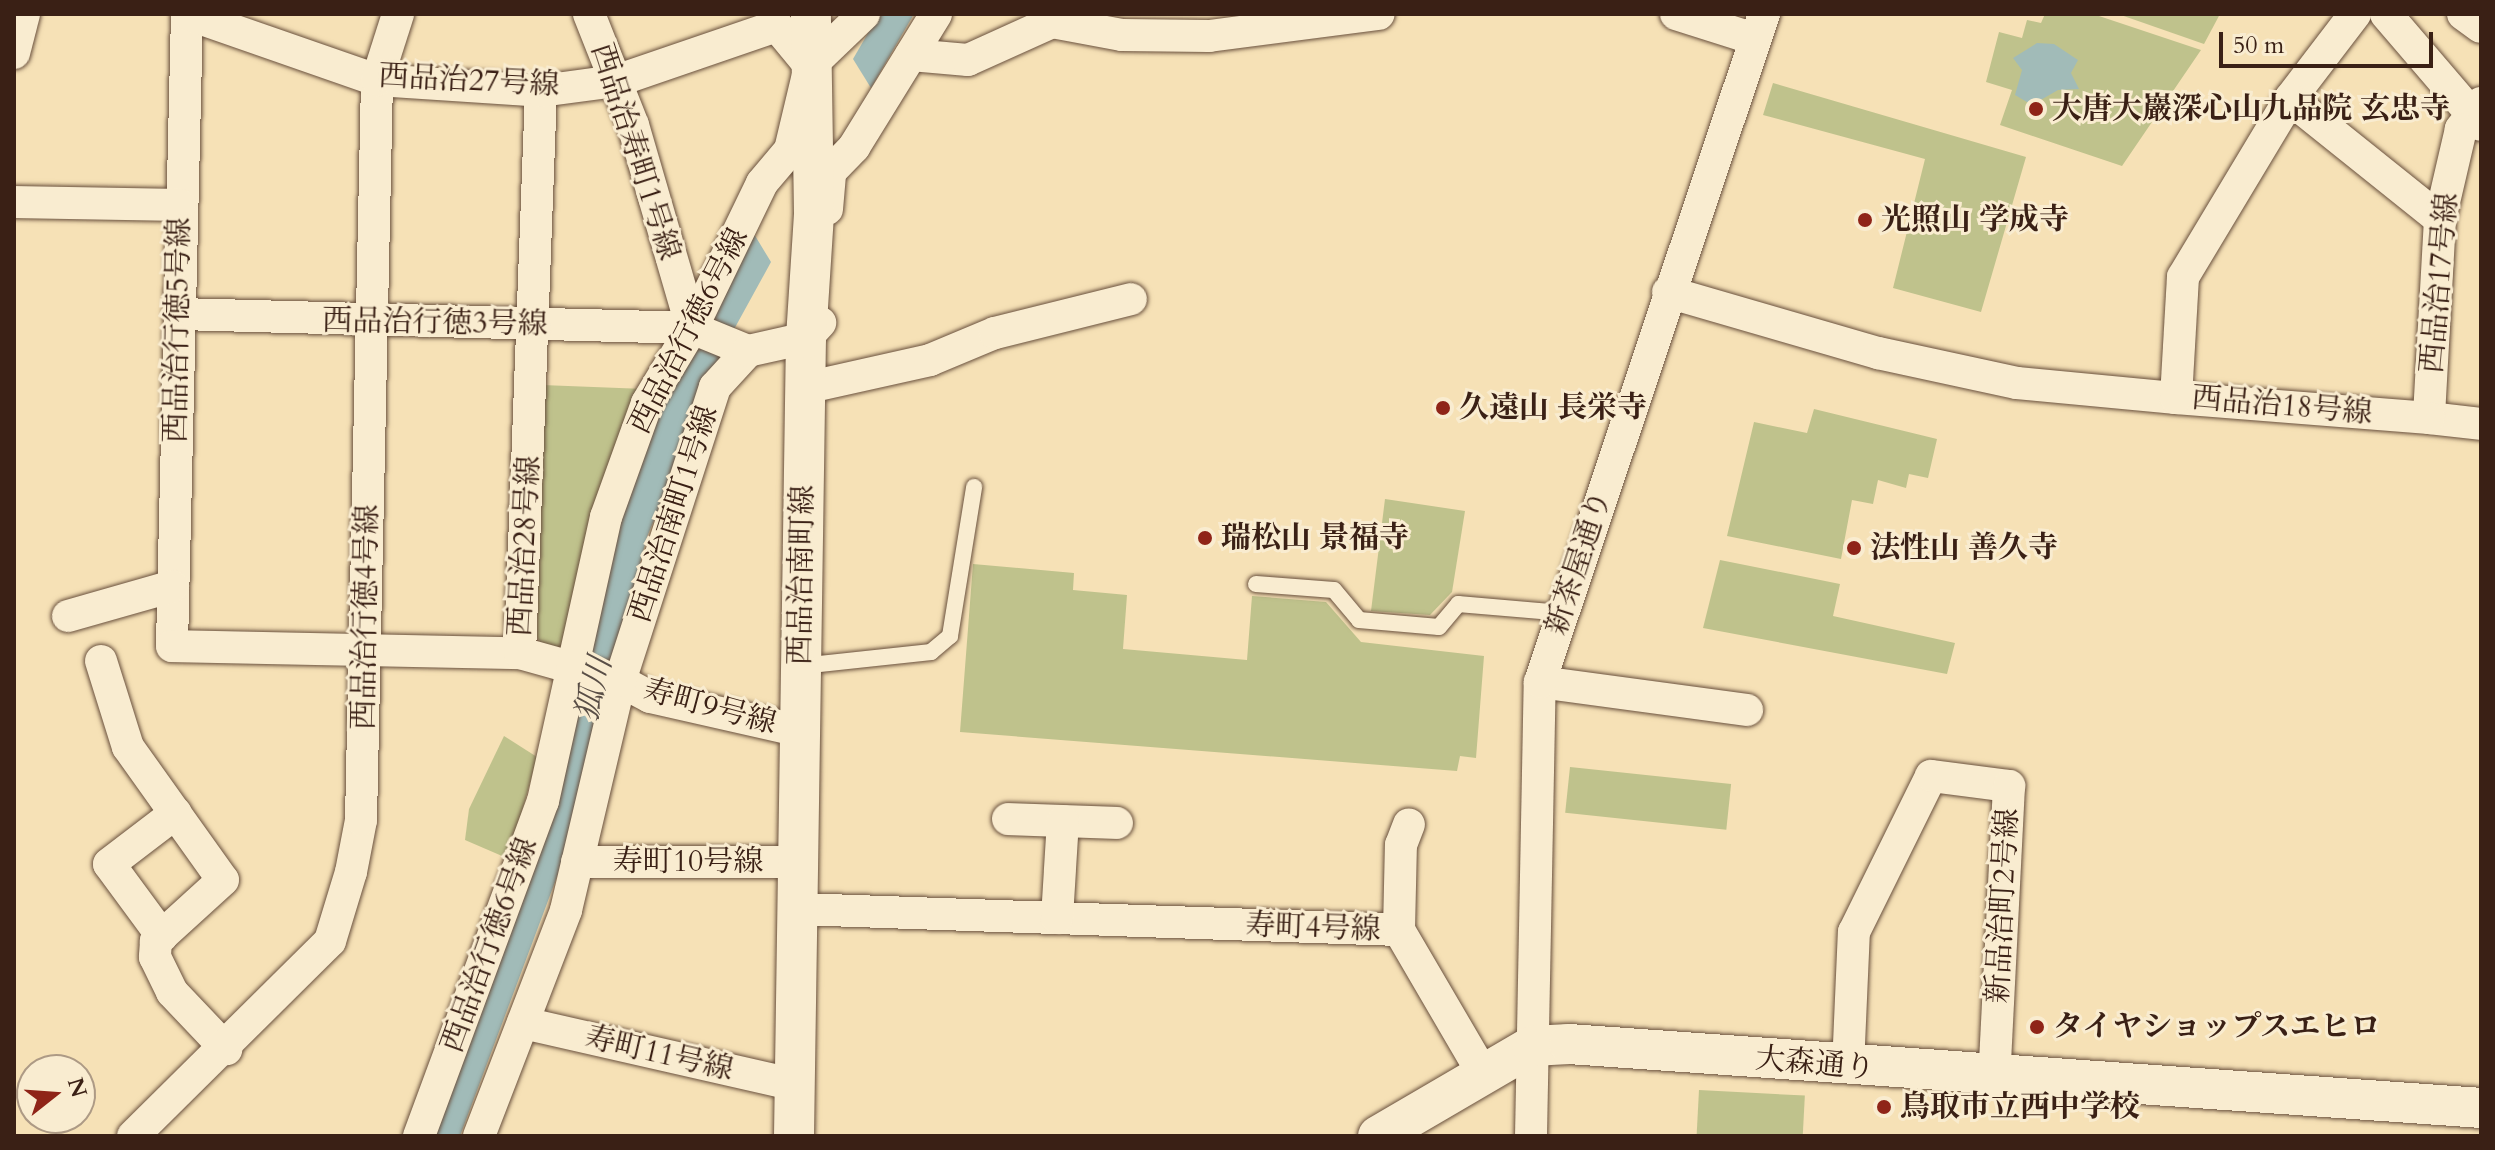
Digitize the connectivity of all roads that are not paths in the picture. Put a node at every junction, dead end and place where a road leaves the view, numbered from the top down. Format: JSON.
{"nodes":[{"id":1,"x":24,"y":14,"type":"edge"},
{"id":2,"x":187,"y":14,"type":"edge"},
{"id":3,"x":398,"y":14,"type":"edge"},
{"id":4,"x":589,"y":14,"type":"edge"},
{"id":5,"x":811,"y":14,"type":"edge"},
{"id":6,"x":864,"y":14,"type":"edge"},
{"id":7,"x":936,"y":14,"type":"edge"},
{"id":8,"x":1379,"y":14,"type":"edge"},
{"id":9,"x":1676,"y":14,"type":"edge"},
{"id":10,"x":2355,"y":14,"type":"edge"},
{"id":11,"x":2386,"y":14,"type":"edge"},
{"id":12,"x":2463,"y":14,"type":"edge"},
{"id":13,"x":239,"y":22,"type":"edge"},
{"id":14,"x":1759,"y":26,"type":"edge"},
{"id":15,"x":2481,"y":27,"type":"edge"},
{"id":16,"x":14,"y":53,"type":"edge"},
{"id":17,"x":911,"y":55,"type":"junction"},
{"id":18,"x":810,"y":66,"type":"junction"},
{"id":19,"x":377,"y":80,"type":"junction"},
{"id":20,"x":616,"y":81,"type":"junction"},
{"id":21,"x":541,"y":91,"type":"junction"},
{"id":22,"x":2290,"y":99,"type":"junction"},
{"id":23,"x":2478,"y":114,"type":"edge"},
{"id":24,"x":14,"y":202,"type":"edge"},
{"id":25,"x":180,"y":205,"type":"junction"},
{"id":26,"x":2440,"y":219,"type":"junction"},
{"id":27,"x":1668,"y":292,"type":"junction"},
{"id":28,"x":1131,"y":299,"type":"dead end"},
{"id":29,"x":179,"y":314,"type":"junction"},
{"id":30,"x":373,"y":324,"type":"junction"},
{"id":31,"x":534,"y":325,"type":"junction"},
{"id":32,"x":696,"y":330,"type":"junction"},
{"id":33,"x":806,"y":338,"type":"junction"},
{"id":34,"x":741,"y":348,"type":"junction"},
{"id":35,"x":805,"y":388,"type":"junction"},
{"id":36,"x":2176,"y":398,"type":"junction"},
{"id":37,"x":2429,"y":418,"type":"junction"},
{"id":38,"x":2481,"y":424,"type":"edge"},
{"id":39,"x":974,"y":487,"type":"dead end"},
{"id":40,"x":1256,"y":584,"type":"dead end"},
{"id":41,"x":173,"y":586,"type":"junction"},
{"id":42,"x":1562,"y":613,"type":"junction"},
{"id":43,"x":68,"y":616,"type":"dead end"},
{"id":44,"x":172,"y":646,"type":"joint"},
{"id":45,"x":364,"y":646,"type":"junction"},
{"id":46,"x":520,"y":653,"type":"junction"},
{"id":47,"x":101,"y":661,"type":"dead end"},
{"id":48,"x":801,"y":666,"type":"junction"},
{"id":49,"x":570,"y":667,"type":"junction"},
{"id":50,"x":620,"y":681,"type":"junction"},
{"id":51,"x":1540,"y":682,"type":"junction"},
{"id":52,"x":1747,"y":710,"type":"dead end"},
{"id":53,"x":801,"y":731,"type":"junction"},
{"id":54,"x":176,"y":813,"type":"junction"},
{"id":55,"x":1008,"y":819,"type":"dead end"},
{"id":56,"x":1063,"y":821,"type":"junction"},
{"id":57,"x":1117,"y":823,"type":"dead end"},
{"id":58,"x":1409,"y":824,"type":"dead end"},
{"id":59,"x":577,"y":862,"type":"junction"},
{"id":60,"x":799,"y":862,"type":"junction"},
{"id":61,"x":798,"y":909,"type":"junction"},
{"id":62,"x":1057,"y":918,"type":"junction"},
{"id":63,"x":1399,"y":930,"type":"junction"},
{"id":64,"x":162,"y":936,"type":"junction"},
{"id":65,"x":523,"y":1023,"type":"junction"},
{"id":66,"x":1532,"y":1046,"type":"junction"},
{"id":67,"x":226,"y":1049,"type":"junction"},
{"id":68,"x":1848,"y":1067,"type":"junction"},
{"id":69,"x":1482,"y":1072,"type":"junction"},
{"id":70,"x":1994,"y":1079,"type":"junction"},
{"id":71,"x":795,"y":1085,"type":"junction"},
{"id":72,"x":2481,"y":1108,"type":"edge"},
{"id":73,"x":1389,"y":1133,"type":"edge"},
{"id":74,"x":133,"y":1136,"type":"edge"},
{"id":75,"x":419,"y":1136,"type":"edge"},
{"id":76,"x":479,"y":1136,"type":"edge"},
{"id":77,"x":794,"y":1136,"type":"edge"},
{"id":78,"x":1531,"y":1136,"type":"edge"}],
"edges":[{"from":1,"to":16,"type":"street"},
{"from":2,"to":13,"type":"street","name":"西品治27号線"},
{"from":2,"to":25,"type":"street","name":"西品治行徳5号線"},
{"from":3,"to":19,"type":"street","name":"西品治行徳4号線"},
{"from":4,"to":20,"type":"street","name":"西品治寿町1号線"},
{"from":5,"to":18,"type":"street","name":"西品治南町線"},
{"from":6,"to":18,"type":"street"},
{"from":7,"to":17,"type":"street"},
{"from":8,"to":17,"type":"street"},
{"from":9,"to":14,"type":"street"},
{"from":10,"to":22,"type":"street","name":"西品治18号線"},
{"from":11,"to":23,"type":"street"},
{"from":12,"to":15,"type":"street"},
{"from":13,"to":19,"type":"street","name":"西品治27号線"},
{"from":14,"to":27,"type":"street","name":"新茶屋通り"},
{"from":17,"to":33,"type":"street"},
{"from":18,"to":20,"type":"street","name":"西品治27号線"},
{"from":18,"to":32,"type":"street","name":"西品治行徳6号線"},
{"from":18,"to":33,"type":"street","name":"西品治南町線"},
{"from":19,"to":21,"type":"street","name":"西品治27号線"},
{"from":19,"to":30,"type":"street","name":"西品治行徳4号線"},
{"from":20,"to":21,"type":"street","name":"西品治27号線"},
{"from":20,"to":32,"type":"street","name":"西品治寿町1号線"},
{"from":21,"to":31,"type":"street","name":"西品治28号線"},
{"from":22,"to":26,"type":"street"},
{"from":22,"to":36,"type":"street","name":"西品治18号線"},
{"from":23,"to":26,"type":"street","name":"西品治17号線"},
{"from":24,"to":25,"type":"street"},
{"from":25,"to":29,"type":"street","name":"西品治行徳5号線"},
{"from":26,"to":37,"type":"street","name":"西品治17号線"},
{"from":27,"to":36,"type":"street"},
{"from":27,"to":42,"type":"street","name":"新茶屋通り"},
{"from":28,"to":35,"type":"street"},
{"from":29,"to":30,"type":"street","name":"西品治行徳3号線"},
{"from":29,"to":41,"type":"street","name":"西品治行徳5号線"},
{"from":30,"to":31,"type":"street","name":"西品治行徳3号線"},
{"from":30,"to":45,"type":"street","name":"西品治行徳4号線"},
{"from":31,"to":32,"type":"street","name":"西品治行徳3号線"},
{"from":31,"to":46,"type":"street","name":"西品治28号線"},
{"from":32,"to":34,"type":"street","name":"西品治行徳3号線"},
{"from":32,"to":49,"type":"street","name":"西品治行徳6号線"},
{"from":33,"to":34,"type":"street"},
{"from":33,"to":35,"type":"street","name":"西品治南町線"},
{"from":34,"to":50,"type":"street","name":"西品治南町1号線"},
{"from":35,"to":48,"type":"street","name":"西品治南町線"},
{"from":36,"to":37,"type":"street","name":"西品治18号線"},
{"from":37,"to":38,"type":"street"},
{"from":39,"to":48,"type":"lane"},
{"from":40,"to":42,"type":"lane"},
{"from":41,"to":43,"type":"street"},
{"from":41,"to":44,"type":"street","name":"西品治行徳5号線"},
{"from":42,"to":51,"type":"street","name":"新茶屋通り"},
{"from":44,"to":45,"type":"street","name":"西品治28号線"},
{"from":45,"to":46,"type":"street","name":"西品治28号線"},
{"from":45,"to":67,"type":"street","name":"西品治行徳4号線"},
{"from":46,"to":49,"type":"street","name":"寿町9号線"},
{"from":47,"to":54,"type":"street"},
{"from":48,"to":53,"type":"street","name":"西品治南町線"},
{"from":49,"to":50,"type":"street","name":"寿町9号線"},
{"from":49,"to":75,"type":"street","name":"西品治行徳6号線"},
{"from":50,"to":53,"type":"street","name":"寿町9号線"},
{"from":50,"to":59,"type":"street","name":"西品治南町1号線"},
{"from":51,"to":52,"type":"street"},
{"from":51,"to":66,"type":"street","name":"新茶屋通り"},
{"from":53,"to":60,"type":"street","name":"西品治南町線"},
{"from":54,"to":64,"type":"street"},
{"from":54,"to":64,"type":"street"},
{"from":55,"to":56,"type":"street"},
{"from":56,"to":57,"type":"street"},
{"from":56,"to":62,"type":"street"},
{"from":58,"to":63,"type":"street"},
{"from":59,"to":60,"type":"street","name":"寿町10号線"},
{"from":59,"to":65,"type":"street","name":"西品治南町1号線"},
{"from":60,"to":61,"type":"street","name":"西品治南町線"},
{"from":61,"to":62,"type":"street","name":"寿町4号線"},
{"from":61,"to":71,"type":"street","name":"西品治南町線"},
{"from":62,"to":63,"type":"street","name":"寿町4号線"},
{"from":63,"to":69,"type":"street","name":"寿町4号線"},
{"from":64,"to":67,"type":"street"},
{"from":65,"to":71,"type":"street","name":"寿町11号線"},
{"from":65,"to":76,"type":"street","name":"西品治南町1号線"},
{"from":66,"to":68,"type":"street","name":"大森通り"},
{"from":66,"to":69,"type":"street"},
{"from":66,"to":78,"type":"street","name":"新茶屋通り"},
{"from":67,"to":74,"type":"street","name":"西品治行徳4号線"},
{"from":68,"to":70,"type":"street","name":"大森通り"},
{"from":68,"to":70,"type":"street","name":"新品治町2号線"},
{"from":69,"to":73,"type":"street"},
{"from":70,"to":72,"type":"street","name":"大森通り"},
{"from":71,"to":77,"type":"street","name":"西品治南町線"}]}
